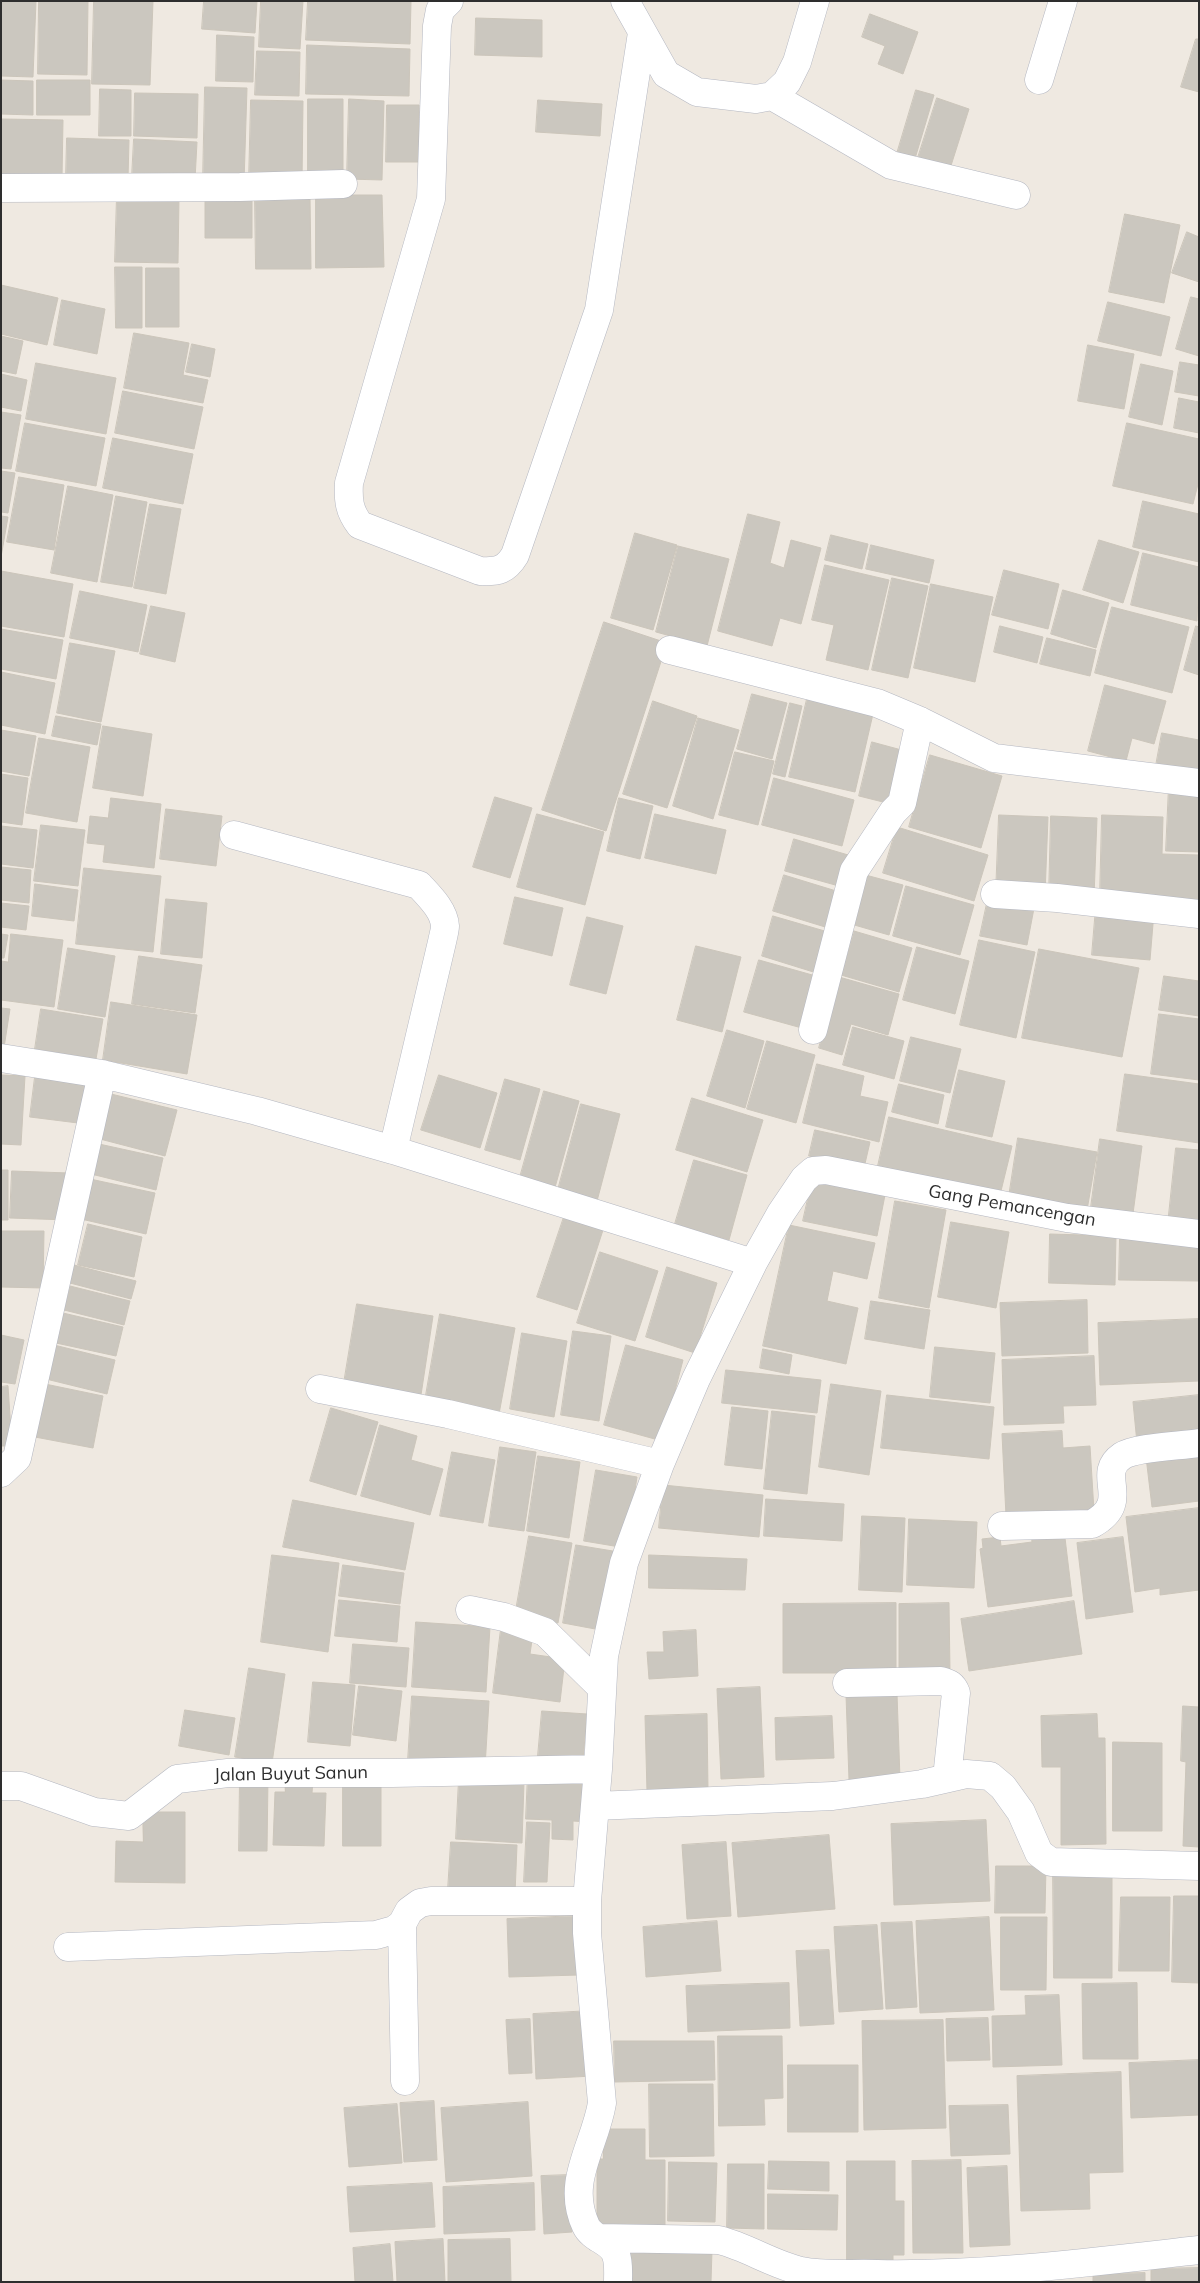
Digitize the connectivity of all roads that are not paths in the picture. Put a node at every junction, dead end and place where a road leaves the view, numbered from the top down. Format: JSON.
{"nodes":[{"id":1,"x":449,"y":1,"type":"edge"},
{"id":2,"x":625,"y":1,"type":"edge"},
{"id":3,"x":815,"y":1,"type":"edge"},
{"id":4,"x":1063,"y":1,"type":"edge"},
{"id":5,"x":642,"y":33,"type":"junction"},
{"id":6,"x":1039,"y":80,"type":"dead end"},
{"id":7,"x":772,"y":96,"type":"junction"},
{"id":8,"x":343,"y":184,"type":"dead end"},
{"id":9,"x":1,"y":188,"type":"edge"},
{"id":10,"x":1016,"y":195,"type":"dead end"},
{"id":11,"x":670,"y":650,"type":"dead end"},
{"id":12,"x":920,"y":721,"type":"junction"},
{"id":13,"x":1199,"y":783,"type":"edge"},
{"id":14,"x":234,"y":835,"type":"dead end"},
{"id":15,"x":995,"y":894,"type":"dead end"},
{"id":16,"x":1199,"y":914,"type":"edge"},
{"id":17,"x":813,"y":1030,"type":"dead end"},
{"id":18,"x":1,"y":1058,"type":"edge"},
{"id":19,"x":102,"y":1074,"type":"junction"},
{"id":20,"x":393,"y":1150,"type":"junction"},
{"id":21,"x":1199,"y":1234,"type":"edge"},
{"id":22,"x":754,"y":1263,"type":"junction"},
{"id":23,"x":320,"y":1389,"type":"dead end"},
{"id":24,"x":1199,"y":1444,"type":"edge"},
{"id":25,"x":660,"y":1464,"type":"junction"},
{"id":26,"x":1,"y":1473,"type":"edge"},
{"id":27,"x":1002,"y":1526,"type":"dead end"},
{"id":28,"x":470,"y":1610,"type":"dead end"},
{"id":29,"x":847,"y":1682,"type":"dead end"},
{"id":30,"x":602,"y":1688,"type":"junction"},
{"id":31,"x":598,"y":1769,"type":"junction"},
{"id":32,"x":947,"y":1778,"type":"junction"},
{"id":33,"x":1,"y":1786,"type":"edge"},
{"id":34,"x":595,"y":1806,"type":"junction"},
{"id":35,"x":1199,"y":1866,"type":"edge"},
{"id":36,"x":587,"y":1901,"type":"junction"},
{"id":37,"x":402,"y":1924,"type":"junction"},
{"id":38,"x":68,"y":1947,"type":"dead end"},
{"id":39,"x":405,"y":2081,"type":"dead end"},
{"id":40,"x":598,"y":2238,"type":"junction"},
{"id":41,"x":1199,"y":2250,"type":"edge"},
{"id":42,"x":1072,"y":2273,"type":"edge"},
{"id":43,"x":618,"y":2282,"type":"edge"}],
"edges":[{"from":1,"to":5,"type":"street"},
{"from":2,"to":5,"type":"street"},
{"from":3,"to":7,"type":"street"},
{"from":4,"to":6,"type":"street"},
{"from":5,"to":7,"type":"street"},
{"from":7,"to":10,"type":"street"},
{"from":8,"to":9,"type":"street"},
{"from":11,"to":12,"type":"street"},
{"from":12,"to":13,"type":"street"},
{"from":12,"to":17,"type":"street"},
{"from":14,"to":20,"type":"street"},
{"from":15,"to":16,"type":"street"},
{"from":18,"to":19,"type":"street"},
{"from":19,"to":20,"type":"street"},
{"from":19,"to":26,"type":"street"},
{"from":20,"to":22,"type":"street"},
{"from":21,"to":22,"type":"street","name":"Gang Pemancengan"},
{"from":22,"to":25,"type":"street"},
{"from":23,"to":25,"type":"street"},
{"from":24,"to":27,"type":"street"},
{"from":25,"to":30,"type":"street"},
{"from":28,"to":30,"type":"street"},
{"from":29,"to":32,"type":"street"},
{"from":30,"to":31,"type":"street"},
{"from":31,"to":33,"type":"street","name":"Jalan Buyut Sanun"},
{"from":31,"to":34,"type":"street"},
{"from":32,"to":34,"type":"street"},
{"from":32,"to":35,"type":"street"},
{"from":34,"to":36,"type":"street"},
{"from":36,"to":37,"type":"street"},
{"from":36,"to":40,"type":"street"},
{"from":37,"to":38,"type":"street"},
{"from":37,"to":39,"type":"street"},
{"from":40,"to":42,"type":"street"},
{"from":40,"to":43,"type":"street"},
{"from":41,"to":42,"type":"street"}]}
